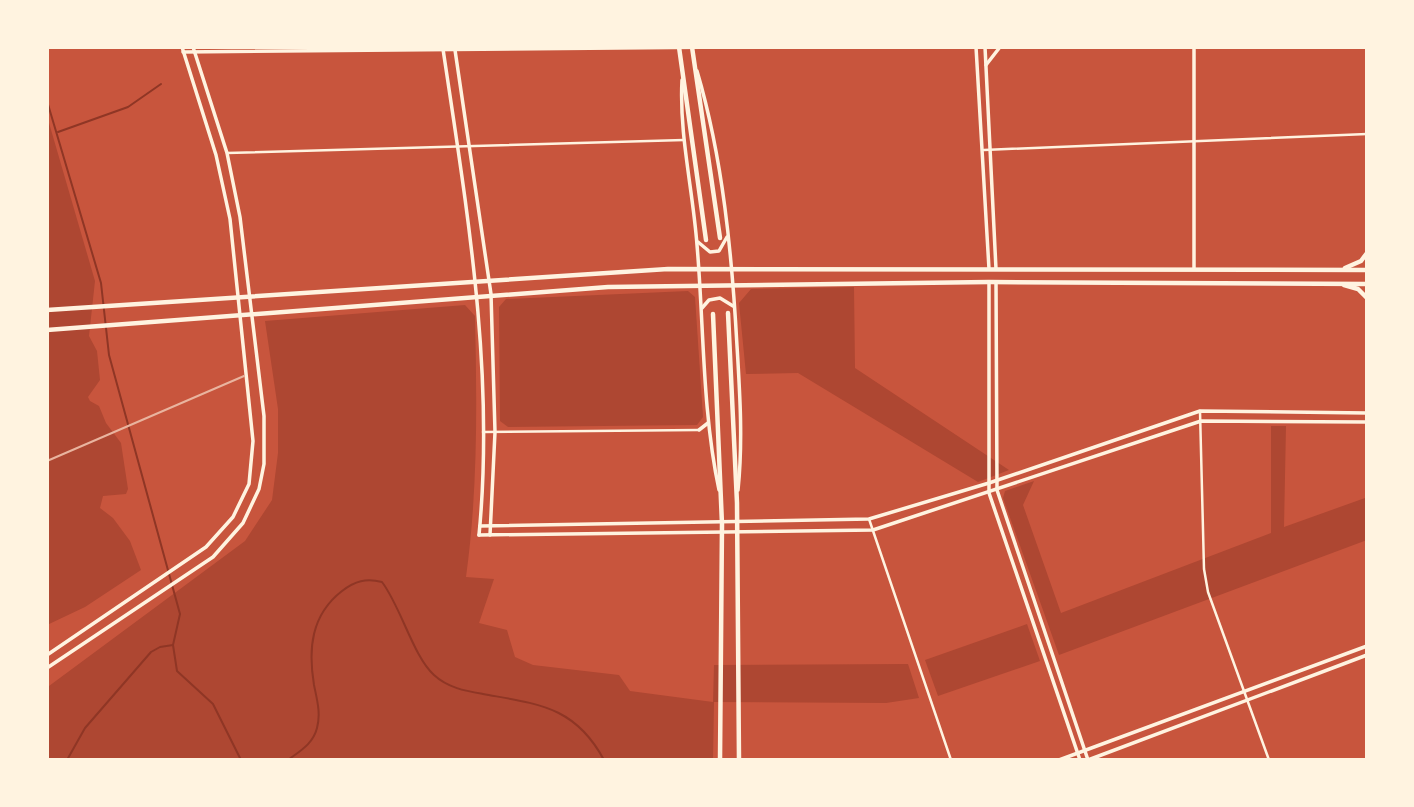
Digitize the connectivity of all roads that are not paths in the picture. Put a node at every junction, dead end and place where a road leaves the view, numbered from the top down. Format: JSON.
{"nodes":[{"id":1,"x":727,"y":47,"type":"edge"},
{"id":2,"x":976,"y":47,"type":"edge"},
{"id":3,"x":985,"y":47,"type":"edge"},
{"id":4,"x":1000,"y":47,"type":"edge"},
{"id":5,"x":1194,"y":47,"type":"edge"},
{"id":6,"x":442,"y":48,"type":"edge"},
{"id":7,"x":454,"y":48,"type":"edge"},
{"id":8,"x":679,"y":48,"type":"edge"},
{"id":9,"x":692,"y":48,"type":"edge"},
{"id":10,"x":183,"y":50,"type":"edge"},
{"id":11,"x":194,"y":50,"type":"edge"},
{"id":12,"x":694,"y":60,"type":"junction"},
{"id":13,"x":986,"y":65,"type":"junction"},
{"id":14,"x":683,"y":71,"type":"junction"},
{"id":15,"x":1367,"y":134,"type":"edge"},
{"id":16,"x":684,"y":140,"type":"junction"},
{"id":17,"x":1194,"y":141,"type":"junction"},
{"id":18,"x":458,"y":148,"type":"junction"},
{"id":19,"x":470,"y":148,"type":"junction"},
{"id":20,"x":992,"y":149,"type":"junction"},
{"id":21,"x":984,"y":150,"type":"junction"},
{"id":22,"x":227,"y":153,"type":"junction"},
{"id":23,"x":727,"y":237,"type":"junction"},
{"id":24,"x":720,"y":238,"type":"dead end"},
{"id":25,"x":697,"y":240,"type":"junction"},
{"id":26,"x":706,"y":240,"type":"dead end"},
{"id":27,"x":1367,"y":253,"type":"edge"},
{"id":28,"x":732,"y":268,"type":"junction"},
{"id":29,"x":699,"y":269,"type":"junction"},
{"id":30,"x":989,"y":269,"type":"junction"},
{"id":31,"x":996,"y":269,"type":"junction"},
{"id":32,"x":1194,"y":270,"type":"junction"},
{"id":33,"x":1340,"y":270,"type":"junction"},
{"id":34,"x":1367,"y":270,"type":"edge"},
{"id":35,"x":490,"y":280,"type":"junction"},
{"id":36,"x":478,"y":281,"type":"junction"},
{"id":37,"x":989,"y":282,"type":"junction"},
{"id":38,"x":996,"y":282,"type":"junction"},
{"id":39,"x":733,"y":283,"type":"junction"},
{"id":40,"x":700,"y":284,"type":"junction"},
{"id":41,"x":1340,"y":284,"type":"junction"},
{"id":42,"x":1367,"y":284,"type":"edge"},
{"id":43,"x":491,"y":294,"type":"junction"},
{"id":44,"x":479,"y":295,"type":"junction"},
{"id":45,"x":1367,"y":298,"type":"edge"},
{"id":46,"x":735,"y":308,"type":"junction"},
{"id":47,"x":701,"y":309,"type":"junction"},
{"id":48,"x":47,"y":310,"type":"edge"},
{"id":49,"x":728,"y":313,"type":"dead end"},
{"id":50,"x":713,"y":314,"type":"dead end"},
{"id":51,"x":47,"y":330,"type":"edge"},
{"id":52,"x":1200,"y":411,"type":"junction"},
{"id":53,"x":1367,"y":413,"type":"edge"},
{"id":54,"x":709,"y":421,"type":"junction"},
{"id":55,"x":1201,"y":421,"type":"junction"},
{"id":56,"x":1367,"y":422,"type":"edge"},
{"id":57,"x":699,"y":430,"type":"joint"},
{"id":58,"x":483,"y":432,"type":"junction"},
{"id":59,"x":495,"y":432,"type":"junction"},
{"id":60,"x":997,"y":480,"type":"junction"},
{"id":61,"x":989,"y":483,"type":"junction"},
{"id":62,"x":997,"y":490,"type":"junction"},
{"id":63,"x":989,"y":493,"type":"junction"},
{"id":64,"x":722,"y":503,"type":"junction"},
{"id":65,"x":737,"y":503,"type":"junction"},
{"id":66,"x":869,"y":519,"type":"junction"},
{"id":67,"x":737,"y":523,"type":"junction"},
{"id":68,"x":722,"y":524,"type":"junction"},
{"id":69,"x":480,"y":526,"type":"junction"},
{"id":70,"x":491,"y":526,"type":"junction"},
{"id":71,"x":873,"y":530,"type":"junction"},
{"id":72,"x":722,"y":533,"type":"junction"},
{"id":73,"x":737,"y":533,"type":"junction"},
{"id":74,"x":490,"y":535,"type":"junction"},
{"id":75,"x":1367,"y":646,"type":"edge"},
{"id":76,"x":47,"y":654,"type":"edge"},
{"id":77,"x":1367,"y":655,"type":"edge"},
{"id":78,"x":47,"y":668,"type":"edge"},
{"id":79,"x":1243,"y":691,"type":"junction"},
{"id":80,"x":1247,"y":700,"type":"junction"},
{"id":81,"x":1085,"y":750,"type":"junction"},
{"id":82,"x":1077,"y":752,"type":"junction"},
{"id":83,"x":720,"y":760,"type":"edge"},
{"id":84,"x":739,"y":760,"type":"edge"},
{"id":85,"x":951,"y":760,"type":"edge"},
{"id":86,"x":1059,"y":760,"type":"edge"},
{"id":87,"x":1080,"y":760,"type":"edge"},
{"id":88,"x":1088,"y":760,"type":"edge"},
{"id":89,"x":1269,"y":760,"type":"edge"}],
"edges":[{"from":1,"to":9,"type":"street"},
{"from":2,"to":21,"type":"street"},
{"from":3,"to":13,"type":"street"},
{"from":4,"to":13,"type":"street"},
{"from":5,"to":17,"type":"street"},
{"from":6,"to":7,"type":"street"},
{"from":6,"to":11,"type":"street"},
{"from":6,"to":18,"type":"street"},
{"from":7,"to":8,"type":"street"},
{"from":7,"to":19,"type":"street"},
{"from":8,"to":9,"type":"street"},
{"from":8,"to":14,"type":"main road"},
{"from":9,"to":12,"type":"main road"},
{"from":10,"to":11,"type":"street"},
{"from":10,"to":76,"type":"street"},
{"from":11,"to":22,"type":"street"},
{"from":12,"to":23,"type":"street"},
{"from":12,"to":24,"type":"main road"},
{"from":13,"to":20,"type":"street"},
{"from":14,"to":16,"type":"street"},
{"from":14,"to":26,"type":"main road"},
{"from":15,"to":17,"type":"street"},
{"from":16,"to":19,"type":"street"},
{"from":16,"to":25,"type":"street"},
{"from":17,"to":20,"type":"street"},
{"from":17,"to":32,"type":"street"},
{"from":18,"to":19,"type":"street"},
{"from":18,"to":22,"type":"street"},
{"from":18,"to":36,"type":"street"},
{"from":19,"to":35,"type":"street"},
{"from":20,"to":21,"type":"street"},
{"from":20,"to":31,"type":"street"},
{"from":21,"to":30,"type":"street"},
{"from":22,"to":78,"type":"street"},
{"from":23,"to":25,"type":"street"},
{"from":23,"to":28,"type":"street"},
{"from":25,"to":29,"type":"street"},
{"from":27,"to":33,"type":"main road"},
{"from":28,"to":29,"type":"main road"},
{"from":28,"to":30,"type":"main road"},
{"from":28,"to":39,"type":"street"},
{"from":29,"to":35,"type":"main road"},
{"from":29,"to":40,"type":"street"},
{"from":30,"to":31,"type":"main road"},
{"from":31,"to":32,"type":"main road"},
{"from":32,"to":33,"type":"main road"},
{"from":33,"to":34,"type":"main road"},
{"from":35,"to":36,"type":"main road"},
{"from":35,"to":43,"type":"street"},
{"from":36,"to":44,"type":"street"},
{"from":36,"to":48,"type":"main road"},
{"from":37,"to":38,"type":"main road"},
{"from":37,"to":39,"type":"main road"},
{"from":37,"to":61,"type":"street"},
{"from":38,"to":41,"type":"main road"},
{"from":38,"to":60,"type":"street"},
{"from":39,"to":40,"type":"main road"},
{"from":39,"to":46,"type":"street"},
{"from":40,"to":43,"type":"main road"},
{"from":40,"to":47,"type":"street"},
{"from":41,"to":42,"type":"main road"},
{"from":41,"to":45,"type":"main road"},
{"from":43,"to":44,"type":"main road"},
{"from":43,"to":59,"type":"street"},
{"from":44,"to":51,"type":"main road"},
{"from":44,"to":58,"type":"street"},
{"from":46,"to":47,"type":"street"},
{"from":46,"to":65,"type":"street"},
{"from":47,"to":54,"type":"street"},
{"from":49,"to":65,"type":"main road"},
{"from":50,"to":64,"type":"main road"},
{"from":52,"to":53,"type":"street"},
{"from":52,"to":55,"type":"street"},
{"from":52,"to":60,"type":"street"},
{"from":54,"to":57,"type":"street"},
{"from":54,"to":64,"type":"street"},
{"from":55,"to":56,"type":"street"},
{"from":55,"to":62,"type":"street"},
{"from":55,"to":79,"type":"street"},
{"from":57,"to":59,"type":"street"},
{"from":58,"to":59,"type":"street"},
{"from":58,"to":69,"type":"street"},
{"from":59,"to":70,"type":"street"},
{"from":60,"to":61,"type":"street"},
{"from":60,"to":62,"type":"street"},
{"from":61,"to":63,"type":"street"},
{"from":61,"to":66,"type":"street"},
{"from":62,"to":63,"type":"street"},
{"from":62,"to":81,"type":"street"},
{"from":63,"to":71,"type":"street"},
{"from":63,"to":82,"type":"street"},
{"from":64,"to":68,"type":"main road"},
{"from":65,"to":67,"type":"main road"},
{"from":66,"to":67,"type":"street"},
{"from":66,"to":71,"type":"street"},
{"from":67,"to":68,"type":"street"},
{"from":67,"to":73,"type":"main road"},
{"from":68,"to":70,"type":"street"},
{"from":68,"to":72,"type":"main road"},
{"from":69,"to":70,"type":"street"},
{"from":69,"to":74,"type":"street"},
{"from":70,"to":74,"type":"street"},
{"from":71,"to":73,"type":"street"},
{"from":71,"to":85,"type":"street"},
{"from":72,"to":73,"type":"street"},
{"from":72,"to":74,"type":"street"},
{"from":72,"to":83,"type":"main road"},
{"from":73,"to":84,"type":"main road"},
{"from":75,"to":79,"type":"street"},
{"from":77,"to":80,"type":"street"},
{"from":79,"to":80,"type":"street"},
{"from":79,"to":81,"type":"street"},
{"from":80,"to":88,"type":"street"},
{"from":80,"to":89,"type":"street"},
{"from":81,"to":82,"type":"street"},
{"from":81,"to":88,"type":"street"},
{"from":82,"to":86,"type":"street"},
{"from":82,"to":87,"type":"street"}]}
